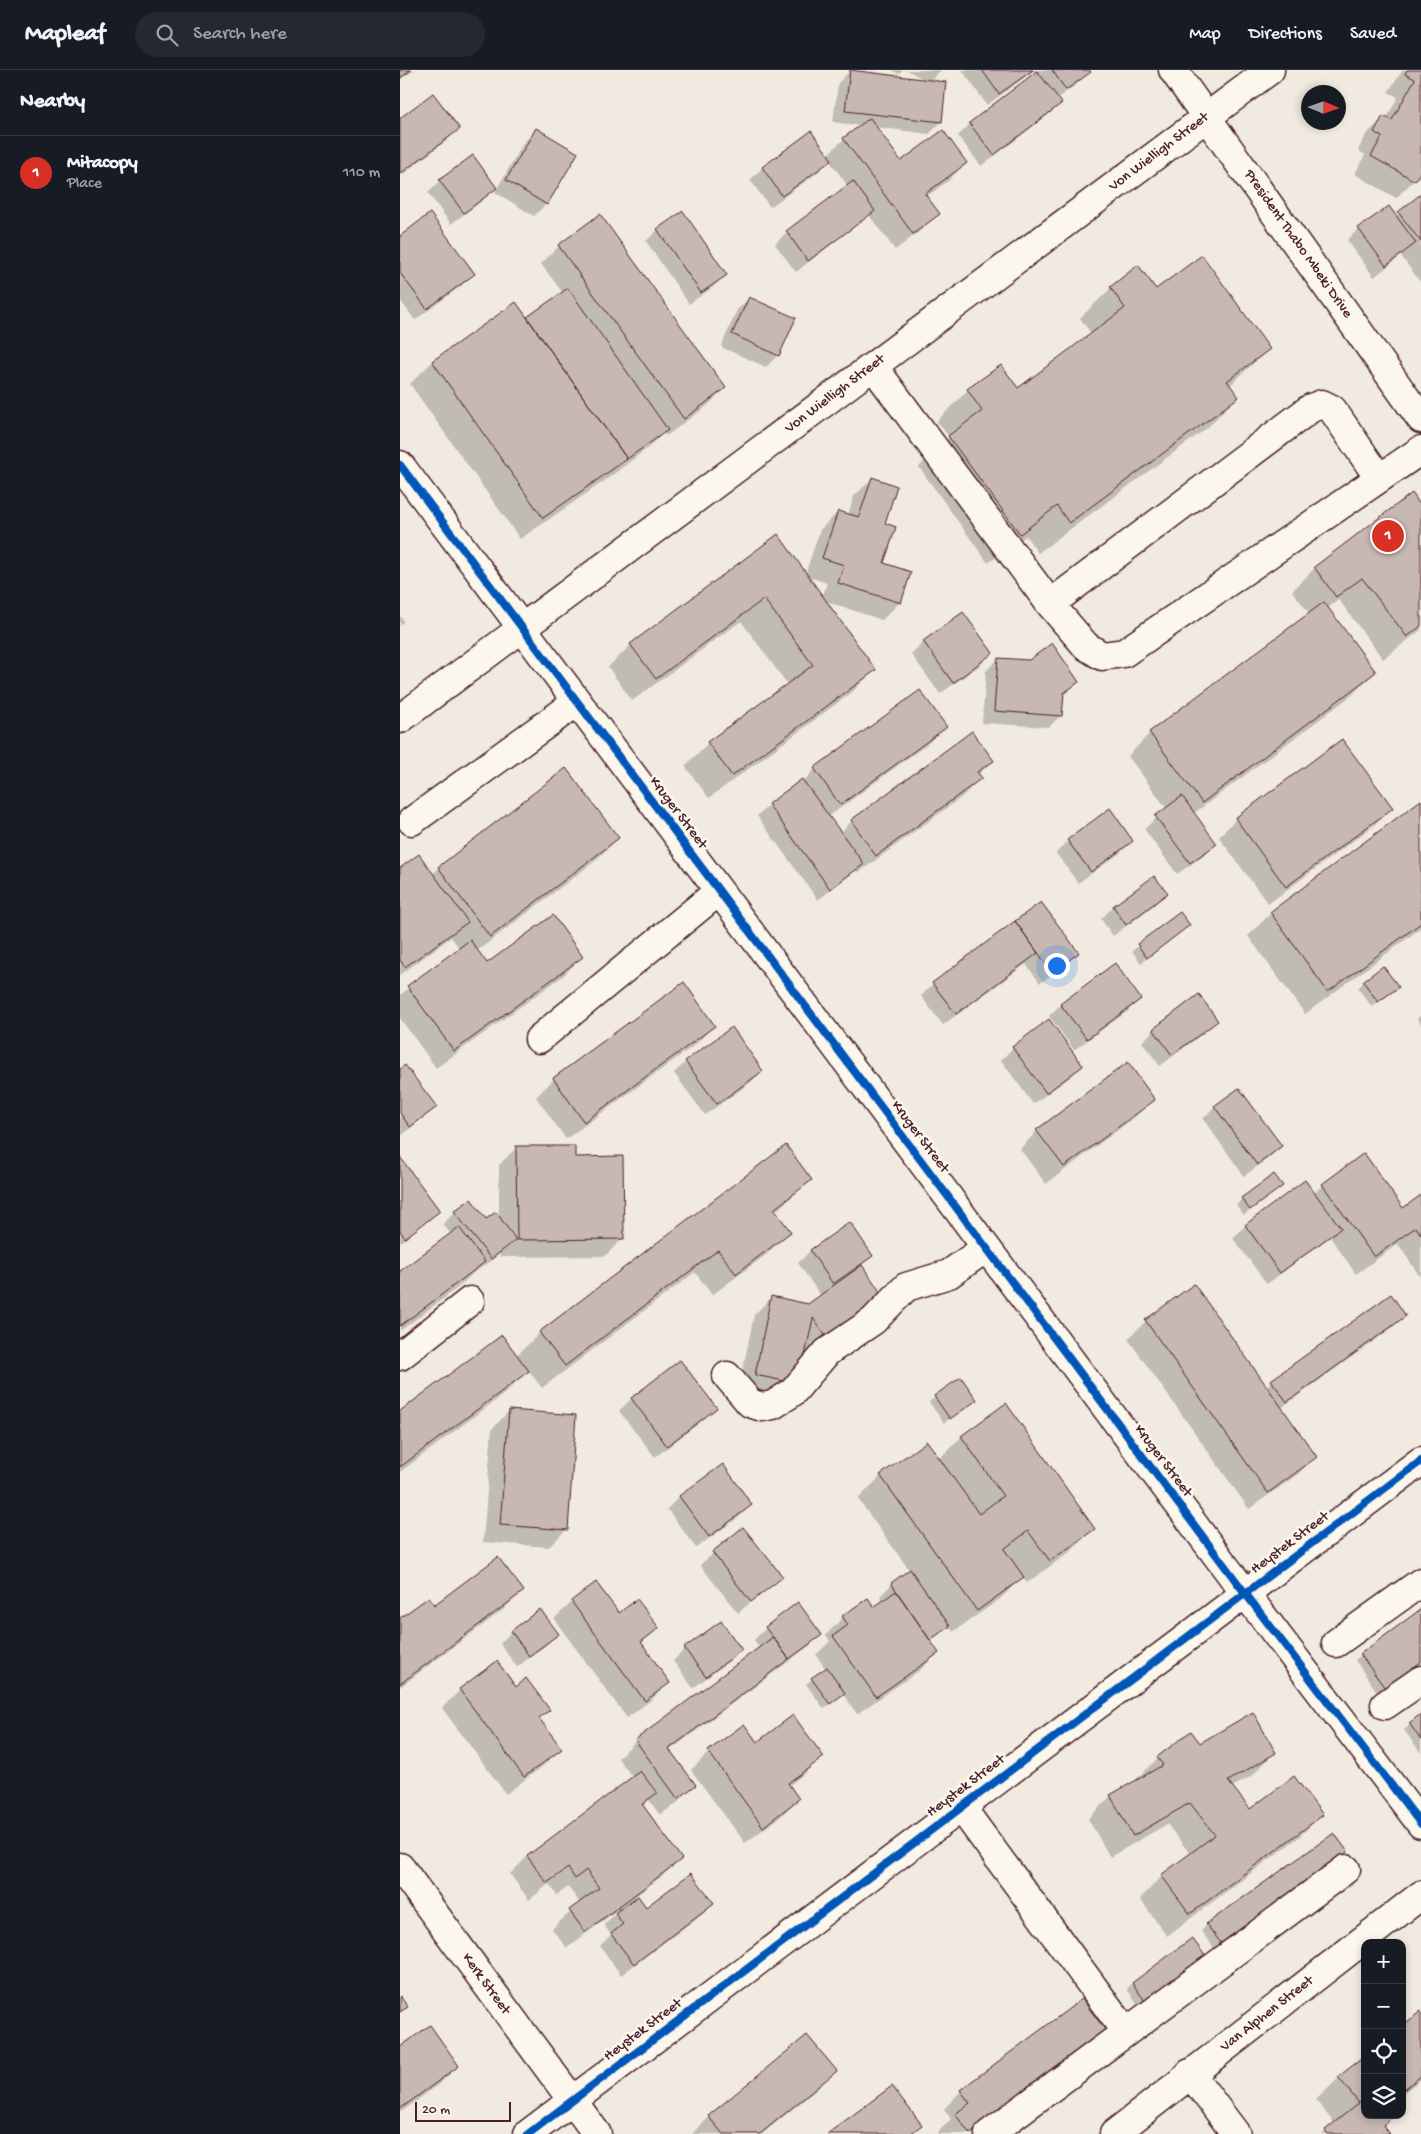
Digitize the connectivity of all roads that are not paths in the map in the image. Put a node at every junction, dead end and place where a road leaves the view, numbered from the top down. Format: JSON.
{"nodes":[{"id":1,"x":1174,"y":70,"type":"edge"},
{"id":2,"x":1270,"y":70,"type":"edge"},
{"id":3,"x":1208,"y":116,"type":"junction"},
{"id":4,"x":873,"y":366,"type":"junction"},
{"id":5,"x":1421,"y":419,"type":"edge"},
{"id":6,"x":1421,"y":450,"type":"edge"},
{"id":7,"x":400,"y":465,"type":"edge"},
{"id":8,"x":1379,"y":478,"type":"junction"},
{"id":9,"x":1050,"y":604,"type":"junction"},
{"id":10,"x":521,"y":627,"type":"junction"},
{"id":11,"x":577,"y":702,"type":"junction"},
{"id":12,"x":400,"y":720,"type":"edge"},
{"id":13,"x":412,"y":821,"type":"dead end"},
{"id":14,"x":719,"y":891,"type":"junction"},
{"id":15,"x":539,"y":1039,"type":"dead end"},
{"id":16,"x":986,"y":1248,"type":"junction"},
{"id":17,"x":470,"y":1301,"type":"dead end"},
{"id":18,"x":400,"y":1356,"type":"edge"},
{"id":19,"x":727,"y":1376,"type":"dead end"},
{"id":20,"x":1421,"y":1461,"type":"edge"},
{"id":21,"x":1421,"y":1582,"type":"edge"},
{"id":22,"x":1246,"y":1593,"type":"junction"},
{"id":23,"x":1336,"y":1643,"type":"dead end"},
{"id":24,"x":1421,"y":1680,"type":"edge"},
{"id":25,"x":1385,"y":1705,"type":"dead end"},
{"id":26,"x":961,"y":1807,"type":"junction"},
{"id":27,"x":1421,"y":1824,"type":"edge"},
{"id":28,"x":400,"y":1867,"type":"edge"},
{"id":29,"x":1346,"y":1869,"type":"dead end"},
{"id":30,"x":1421,"y":1895,"type":"edge"},
{"id":31,"x":1126,"y":2032,"type":"junction"},
{"id":32,"x":1190,"y":2073,"type":"junction"},
{"id":33,"x":573,"y":2101,"type":"junction"},
{"id":34,"x":528,"y":2134,"type":"edge"},
{"id":35,"x":597,"y":2134,"type":"edge"},
{"id":36,"x":989,"y":2134,"type":"edge"},
{"id":37,"x":1114,"y":2134,"type":"edge"},
{"id":38,"x":1236,"y":2134,"type":"edge"}],
"edges":[{"from":1,"to":3,"type":"street","name":"President Thabo Mbeki Drive"},
{"from":2,"to":3,"type":"street","name":"Von Wielligh Street"},
{"from":3,"to":4,"type":"street","name":"Von Wielligh Street"},
{"from":3,"to":5,"type":"street","name":"President Thabo Mbeki Drive"},
{"from":4,"to":9,"type":"street"},
{"from":4,"to":10,"type":"street","name":"Von Wielligh Street"},
{"from":6,"to":8,"type":"street"},
{"from":7,"to":10,"type":"street","name":"Kruger Street"},
{"from":8,"to":9,"type":"street"},
{"from":8,"to":9,"type":"street"},
{"from":10,"to":11,"type":"street","name":"Kruger Street"},
{"from":10,"to":12,"type":"street","name":"Von Wielligh Street"},
{"from":11,"to":13,"type":"street"},
{"from":11,"to":14,"type":"street","name":"Kruger Street"},
{"from":14,"to":15,"type":"street"},
{"from":14,"to":16,"type":"street","name":"Kruger Street"},
{"from":16,"to":19,"type":"street"},
{"from":16,"to":22,"type":"street","name":"Kruger Street"},
{"from":17,"to":18,"type":"street"},
{"from":20,"to":22,"type":"street","name":"Heystek Street"},
{"from":21,"to":23,"type":"street"},
{"from":22,"to":26,"type":"street","name":"Heystek Street"},
{"from":22,"to":27,"type":"street","name":"Kruger Street"},
{"from":24,"to":25,"type":"street"},
{"from":26,"to":31,"type":"street"},
{"from":26,"to":33,"type":"street","name":"Heystek Street"},
{"from":28,"to":33,"type":"street","name":"Kerk Street"},
{"from":29,"to":31,"type":"street"},
{"from":30,"to":32,"type":"street","name":"Van Alphen Street"},
{"from":31,"to":36,"type":"street"},
{"from":32,"to":37,"type":"street","name":"Van Alphen Street"},
{"from":32,"to":38,"type":"street"},
{"from":33,"to":34,"type":"street","name":"Heystek Street"},
{"from":33,"to":35,"type":"street","name":"Kerk Street"}]}
